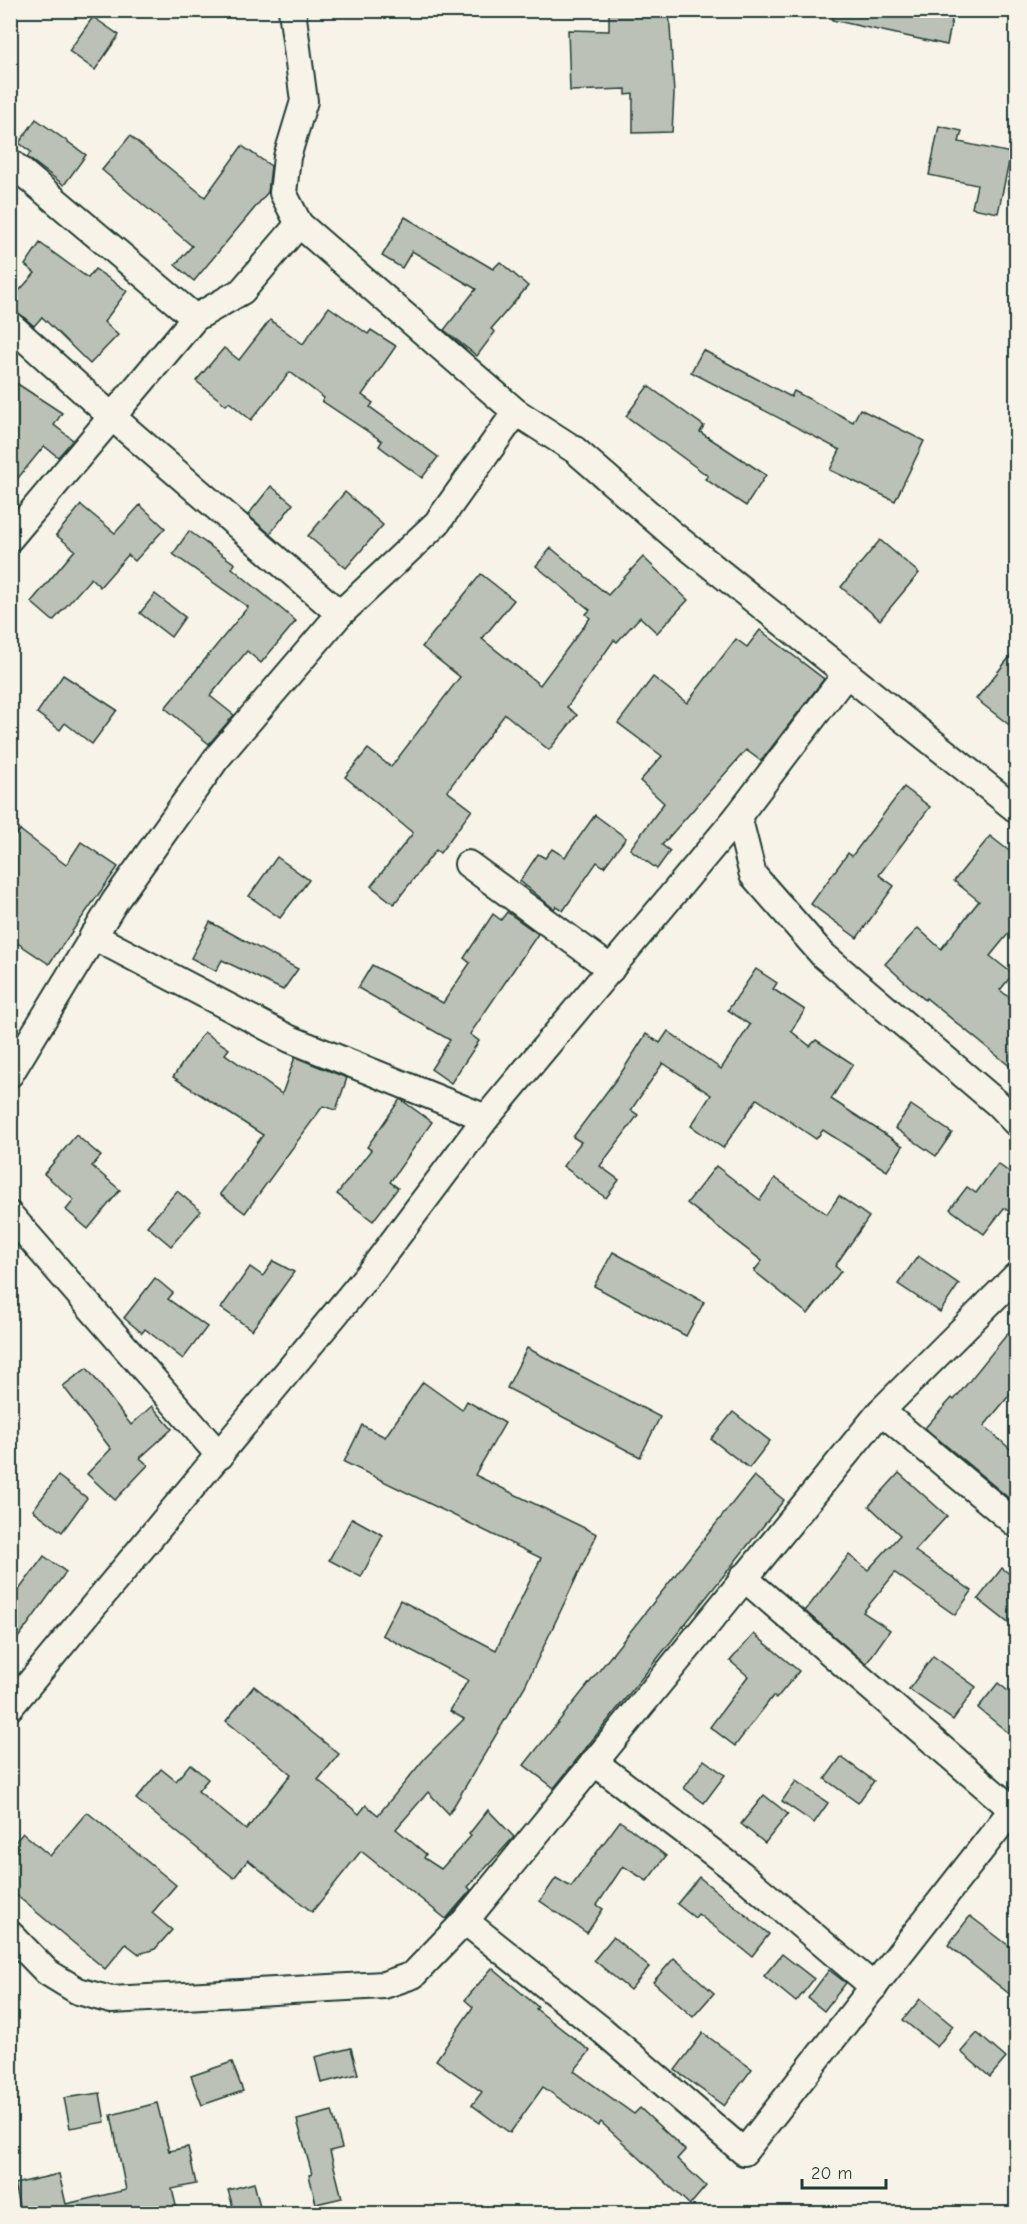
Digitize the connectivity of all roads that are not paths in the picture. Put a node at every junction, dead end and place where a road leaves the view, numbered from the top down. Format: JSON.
{"nodes":[{"id":1,"x":292,"y":10,"type":"edge"},
{"id":2,"x":10,"y":162,"type":"edge"},
{"id":3,"x":299,"y":224,"type":"junction"},
{"id":4,"x":195,"y":318,"type":"junction"},
{"id":5,"x":10,"y":325,"type":"edge"},
{"id":6,"x":516,"y":412,"type":"junction"},
{"id":7,"x":111,"y":416,"type":"junction"},
{"id":8,"x":10,"y":538,"type":"edge"},
{"id":9,"x":340,"y":614,"type":"junction"},
{"id":10,"x":847,"y":673,"type":"junction"},
{"id":11,"x":1017,"y":809,"type":"edge"},
{"id":12,"x":738,"y":816,"type":"junction"},
{"id":13,"x":468,"y":864,"type":"dead end"},
{"id":14,"x":93,"y":936,"type":"junction"},
{"id":15,"x":611,"y":969,"type":"junction"},
{"id":16,"x":10,"y":1074,"type":"edge"},
{"id":17,"x":486,"y":1118,"type":"junction"},
{"id":18,"x":1017,"y":1123,"type":"edge"},
{"id":19,"x":10,"y":1215,"type":"edge"},
{"id":20,"x":1017,"y":1276,"type":"edge"},
{"id":21,"x":881,"y":1411,"type":"junction"},
{"id":22,"x":220,"y":1456,"type":"junction"},
{"id":23,"x":1017,"y":1524,"type":"edge"},
{"id":24,"x":743,"y":1577,"type":"junction"},
{"id":25,"x":10,"y":1707,"type":"edge"},
{"id":26,"x":594,"y":1762,"type":"junction"},
{"id":27,"x":1015,"y":1808,"type":"edge"},
{"id":28,"x":465,"y":1921,"type":"junction"},
{"id":29,"x":10,"y":1934,"type":"edge"},
{"id":30,"x":874,"y":1987,"type":"junction"}],
"edges":[{"from":1,"to":3,"type":"street"},
{"from":2,"to":4,"type":"street"},
{"from":3,"to":4,"type":"street"},
{"from":3,"to":6,"type":"street"},
{"from":4,"to":7,"type":"street"},
{"from":5,"to":7,"type":"street"},
{"from":6,"to":9,"type":"street"},
{"from":6,"to":10,"type":"street"},
{"from":7,"to":8,"type":"street"},
{"from":7,"to":9,"type":"street"},
{"from":9,"to":14,"type":"street"},
{"from":10,"to":11,"type":"street"},
{"from":10,"to":12,"type":"street"},
{"from":12,"to":15,"type":"street"},
{"from":12,"to":18,"type":"street"},
{"from":13,"to":15,"type":"street"},
{"from":14,"to":16,"type":"street"},
{"from":14,"to":17,"type":"street"},
{"from":15,"to":17,"type":"street"},
{"from":17,"to":22,"type":"street"},
{"from":19,"to":22,"type":"street"},
{"from":20,"to":21,"type":"street"},
{"from":21,"to":23,"type":"street"},
{"from":21,"to":24,"type":"street"},
{"from":22,"to":25,"type":"street"},
{"from":24,"to":26,"type":"street"},
{"from":24,"to":27,"type":"street"},
{"from":26,"to":28,"type":"street"},
{"from":26,"to":30,"type":"street"},
{"from":27,"to":30,"type":"street"},
{"from":28,"to":29,"type":"street"},
{"from":28,"to":30,"type":"street"}]}
